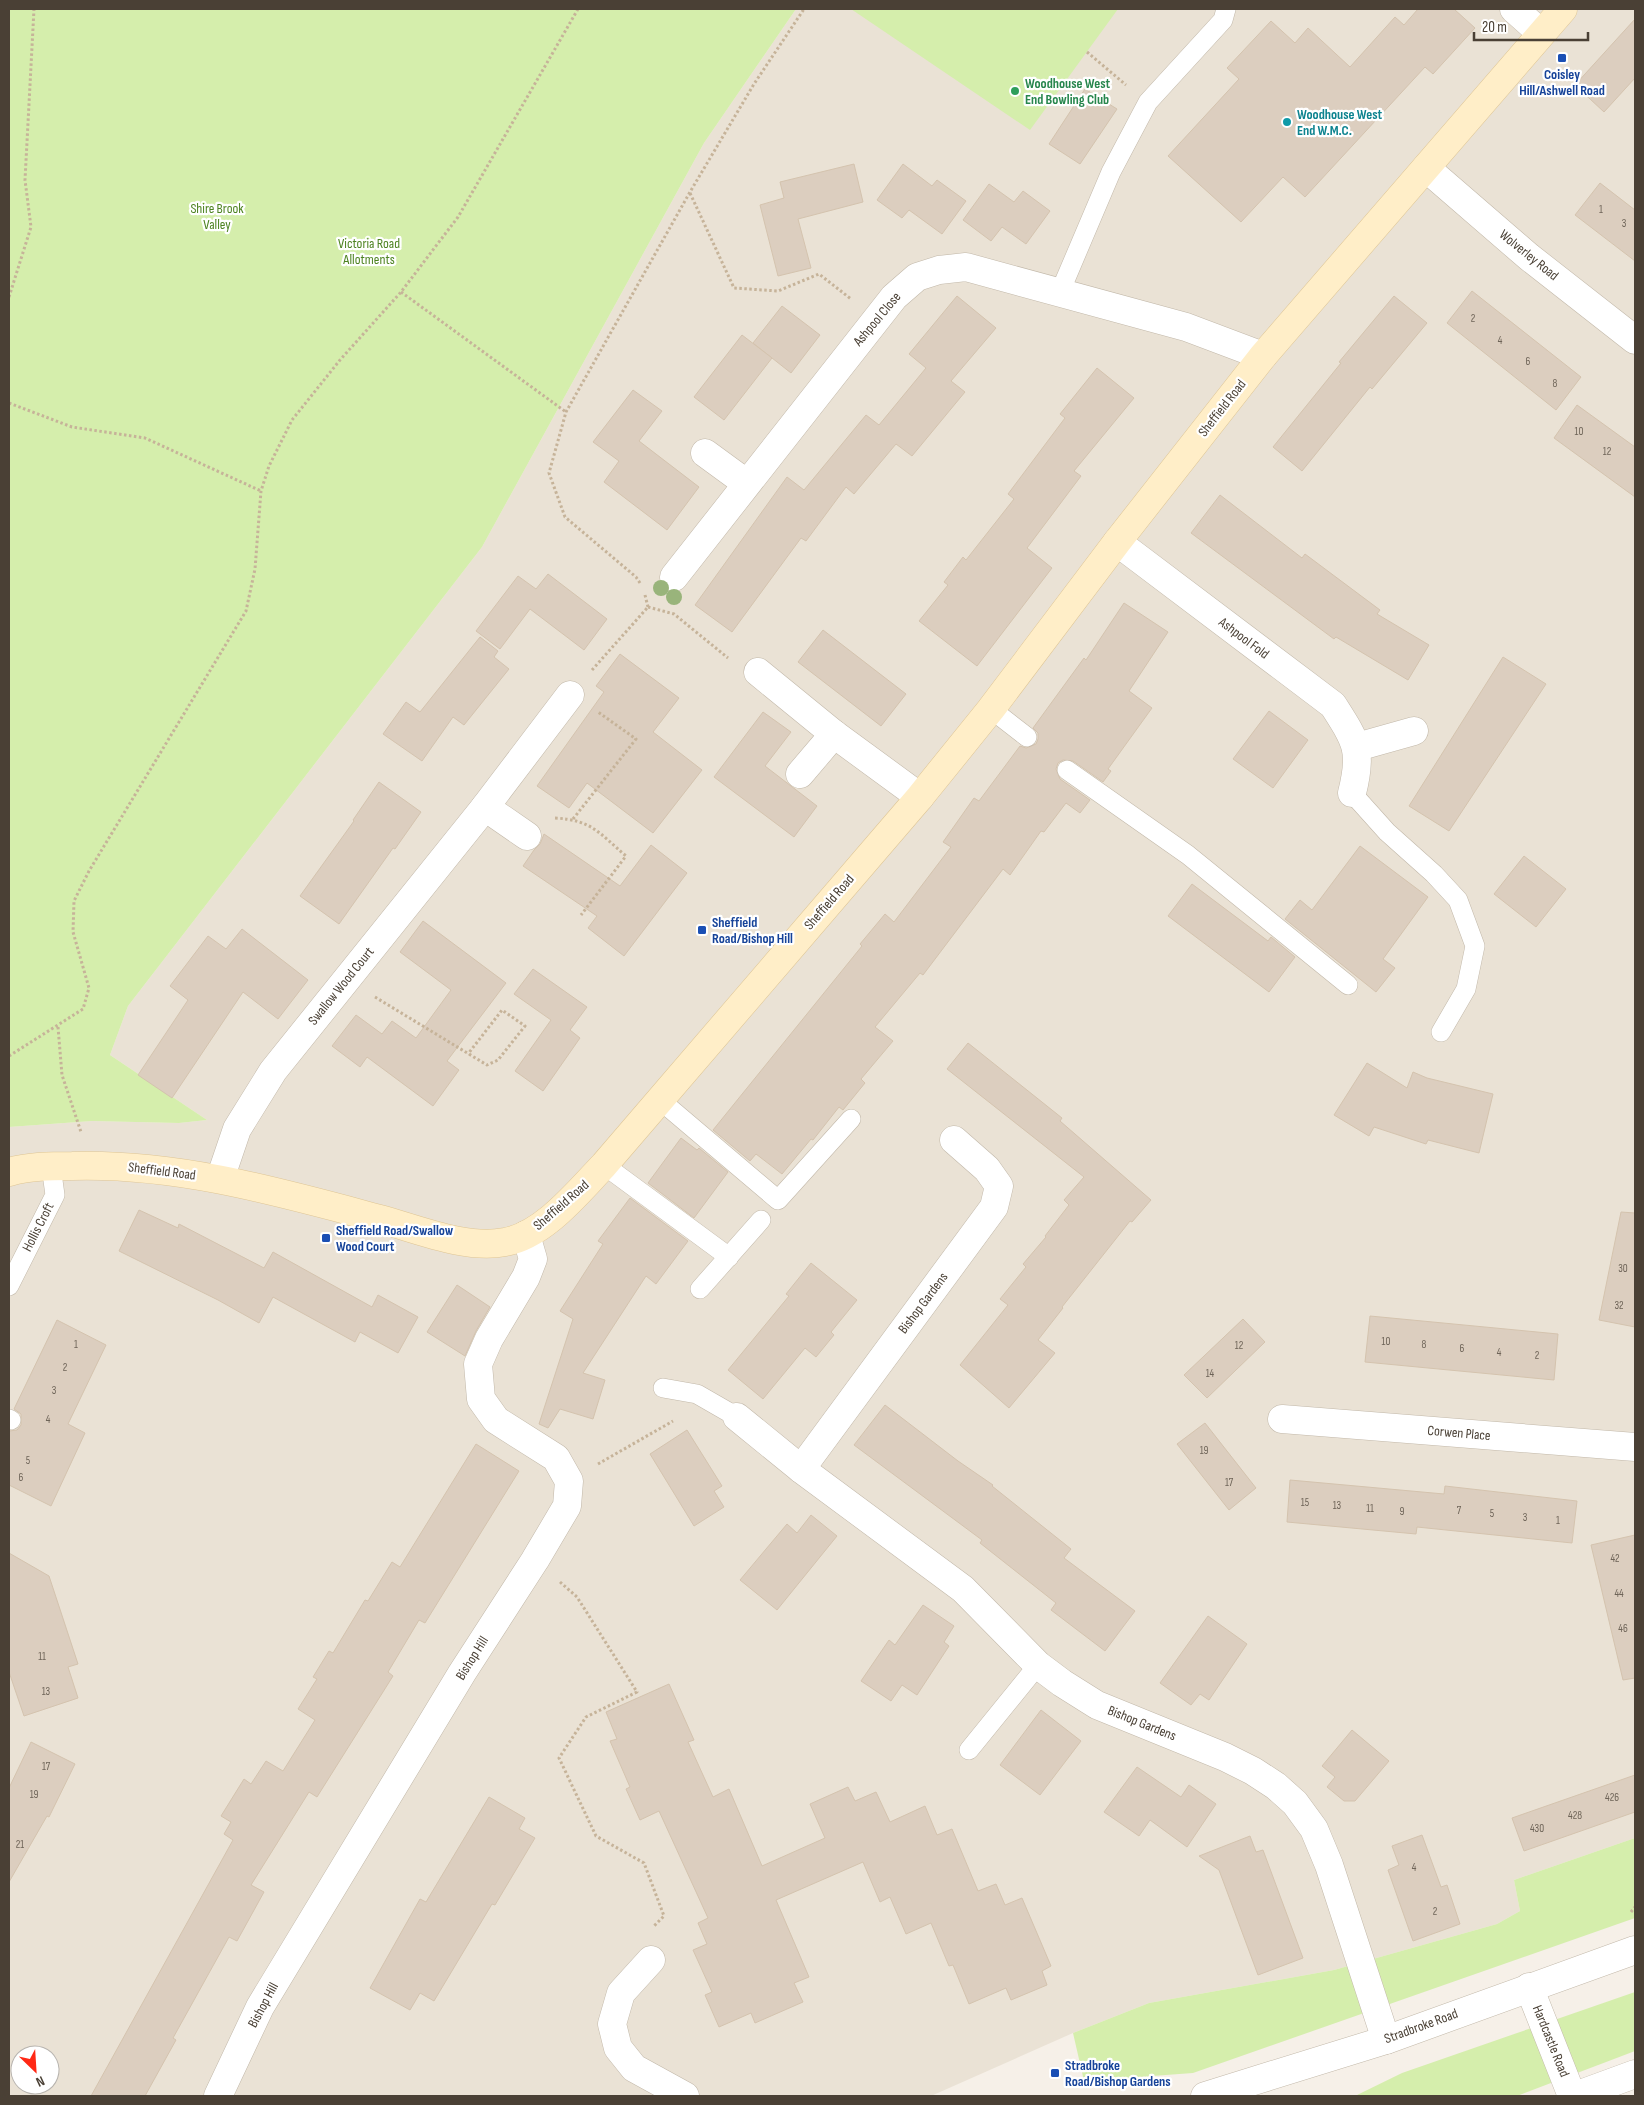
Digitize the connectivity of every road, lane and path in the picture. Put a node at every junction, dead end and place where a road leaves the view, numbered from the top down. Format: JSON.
{"nodes":[{"id":1,"x":34,"y":9,"type":"edge"},
{"id":2,"x":578,"y":9,"type":"edge"},
{"id":3,"x":804,"y":9,"type":"edge"},
{"id":4,"x":1226,"y":9,"type":"edge"},
{"id":5,"x":1514,"y":9,"type":"edge"},
{"id":6,"x":1563,"y":9,"type":"edge"},
{"id":7,"x":1541,"y":33,"type":"junction"},
{"id":8,"x":1087,"y":52,"type":"dead end"},
{"id":9,"x":1148,"y":102,"type":"junction"},
{"id":10,"x":1426,"y":168,"type":"junction"},
{"id":11,"x":690,"y":192,"type":"junction"},
{"id":12,"x":401,"y":292,"type":"junction"},
{"id":13,"x":1060,"y":292,"type":"junction"},
{"id":14,"x":9,"y":297,"type":"edge"},
{"id":15,"x":853,"y":300,"type":"dead end"},
{"id":16,"x":1635,"y":340,"type":"edge"},
{"id":17,"x":1263,"y":356,"type":"junction"},
{"id":18,"x":9,"y":403,"type":"edge"},
{"id":19,"x":566,"y":412,"type":"junction"},
{"id":20,"x":705,"y":453,"type":"dead end"},
{"id":21,"x":746,"y":483,"type":"junction"},
{"id":22,"x":262,"y":491,"type":"junction"},
{"id":23,"x":1117,"y":542,"type":"junction"},
{"id":24,"x":674,"y":577,"type":"dead end"},
{"id":25,"x":642,"y":586,"type":"dead end"},
{"id":26,"x":644,"y":593,"type":"dead end"},
{"id":27,"x":648,"y":607,"type":"junction"},
{"id":28,"x":747,"y":668,"type":"joint"},
{"id":29,"x":591,"y":670,"type":"dead end"},
{"id":30,"x":570,"y":695,"type":"dead end"},
{"id":31,"x":992,"y":709,"type":"junction"},
{"id":32,"x":596,"y":711,"type":"dead end"},
{"id":33,"x":1414,"y":730,"type":"dead end"},
{"id":34,"x":834,"y":734,"type":"junction"},
{"id":35,"x":1027,"y":737,"type":"dead end"},
{"id":36,"x":1357,"y":747,"type":"junction"},
{"id":37,"x":1067,"y":770,"type":"dead end"},
{"id":38,"x":800,"y":774,"type":"dead end"},
{"id":39,"x":1352,"y":793,"type":"joint"},
{"id":40,"x":920,"y":797,"type":"junction"},
{"id":41,"x":485,"y":807,"type":"junction"},
{"id":42,"x":552,"y":818,"type":"dead end"},
{"id":43,"x":573,"y":819,"type":"junction"},
{"id":44,"x":527,"y":836,"type":"dead end"},
{"id":45,"x":581,"y":915,"type":"dead end"},
{"id":46,"x":1348,"y":984,"type":"dead end"},
{"id":47,"x":372,"y":996,"type":"dead end"},
{"id":48,"x":58,"y":1027,"type":"junction"},
{"id":49,"x":1442,"y":1032,"type":"dead end"},
{"id":50,"x":468,"y":1054,"type":"junction"},
{"id":51,"x":9,"y":1056,"type":"edge"},
{"id":52,"x":660,"y":1100,"type":"junction"},
{"id":53,"x":851,"y":1119,"type":"dead end"},
{"id":54,"x":80,"y":1132,"type":"dead end"},
{"id":55,"x":954,"y":1140,"type":"dead end"},
{"id":56,"x":604,"y":1164,"type":"junction"},
{"id":57,"x":51,"y":1166,"type":"junction"},
{"id":58,"x":9,"y":1172,"type":"edge"},
{"id":59,"x":220,"y":1179,"type":"junction"},
{"id":60,"x":761,"y":1220,"type":"dead end"},
{"id":61,"x":526,"y":1235,"type":"junction"},
{"id":62,"x":729,"y":1256,"type":"junction"},
{"id":63,"x":9,"y":1286,"type":"edge"},
{"id":64,"x":700,"y":1289,"type":"dead end"},
{"id":65,"x":663,"y":1388,"type":"dead end"},
{"id":66,"x":736,"y":1417,"type":"joint"},
{"id":67,"x":1282,"y":1419,"type":"dead end"},
{"id":68,"x":675,"y":1420,"type":"dead end"},
{"id":69,"x":1635,"y":1447,"type":"edge"},
{"id":70,"x":597,"y":1464,"type":"dead end"},
{"id":71,"x":801,"y":1468,"type":"junction"},
{"id":72,"x":563,"y":1585,"type":"dead end"},
{"id":73,"x":1038,"y":1665,"type":"junction"},
{"id":74,"x":969,"y":1750,"type":"dead end"},
{"id":75,"x":1635,"y":1907,"type":"edge"},
{"id":76,"x":1632,"y":1912,"type":"dead end"},
{"id":77,"x":652,"y":1928,"type":"dead end"},
{"id":78,"x":1635,"y":1950,"type":"edge"},
{"id":79,"x":651,"y":1960,"type":"dead end"},
{"id":80,"x":1529,"y":1986,"type":"junction"},
{"id":81,"x":1386,"y":2040,"type":"junction"},
{"id":82,"x":1635,"y":2074,"type":"edge"},
{"id":83,"x":218,"y":2096,"type":"edge"},
{"id":84,"x":685,"y":2096,"type":"edge"},
{"id":85,"x":1205,"y":2096,"type":"edge"},
{"id":86,"x":1574,"y":2096,"type":"edge"}],
"edges":[{"from":1,"to":14,"type":"path"},
{"from":2,"to":12,"type":"path"},
{"from":3,"to":11,"type":"path"},
{"from":4,"to":9,"type":"lane"},
{"from":5,"to":7,"type":"street"},
{"from":6,"to":7,"type":"main road","name":"Sheffield Road"},
{"from":7,"to":10,"type":"main road","name":"Sheffield Road"},
{"from":8,"to":9,"type":"path"},
{"from":9,"to":13,"type":"lane"},
{"from":10,"to":16,"type":"street","name":"Wolverley Road"},
{"from":10,"to":17,"type":"main road","name":"Sheffield Road"},
{"from":11,"to":15,"type":"path"},
{"from":11,"to":19,"type":"path"},
{"from":12,"to":19,"type":"path"},
{"from":12,"to":22,"type":"path"},
{"from":13,"to":17,"type":"street","name":"Ashpool Close"},
{"from":13,"to":21,"type":"street","name":"Ashpool Close"},
{"from":17,"to":23,"type":"main road","name":"Sheffield Road"},
{"from":18,"to":22,"type":"path"},
{"from":19,"to":25,"type":"path"},
{"from":20,"to":21,"type":"street"},
{"from":21,"to":24,"type":"street","name":"Ashpool Close"},
{"from":22,"to":48,"type":"path"},
{"from":23,"to":31,"type":"main road","name":"Sheffield Road"},
{"from":23,"to":36,"type":"street","name":"Ashpool Fold"},
{"from":26,"to":27,"type":"path"},
{"from":27,"to":28,"type":"path"},
{"from":27,"to":29,"type":"path"},
{"from":28,"to":34,"type":"street"},
{"from":30,"to":41,"type":"street","name":"Swallow Wood Court"},
{"from":31,"to":35,"type":"lane"},
{"from":31,"to":40,"type":"main road","name":"Sheffield Road"},
{"from":32,"to":43,"type":"path"},
{"from":33,"to":36,"type":"street"},
{"from":34,"to":38,"type":"street"},
{"from":34,"to":40,"type":"street"},
{"from":36,"to":39,"type":"street","name":"Ashpool Fold"},
{"from":37,"to":46,"type":"lane"},
{"from":39,"to":49,"type":"lane"},
{"from":40,"to":52,"type":"main road","name":"Sheffield Road"},
{"from":41,"to":44,"type":"street"},
{"from":41,"to":59,"type":"street","name":"Swallow Wood Court"},
{"from":42,"to":43,"type":"path"},
{"from":43,"to":45,"type":"path"},
{"from":47,"to":50,"type":"path"},
{"from":48,"to":51,"type":"path"},
{"from":48,"to":54,"type":"path"},
{"from":50,"to":50,"type":"path"},
{"from":52,"to":53,"type":"lane"},
{"from":52,"to":56,"type":"main road","name":"Sheffield Road"},
{"from":55,"to":71,"type":"street","name":"Bishop Gardens"},
{"from":56,"to":61,"type":"main road","name":"Sheffield Road"},
{"from":56,"to":62,"type":"lane"},
{"from":57,"to":58,"type":"main road","name":"Sheffield Road"},
{"from":57,"to":59,"type":"main road","name":"Sheffield Road"},
{"from":57,"to":63,"type":"lane","name":"Hollis Croft"},
{"from":59,"to":61,"type":"main road","name":"Sheffield Road"},
{"from":60,"to":62,"type":"lane"},
{"from":61,"to":83,"type":"street","name":"Bishop Hill"},
{"from":62,"to":64,"type":"lane"},
{"from":65,"to":66,"type":"lane"},
{"from":66,"to":71,"type":"street","name":"Bishop Gardens"},
{"from":67,"to":69,"type":"street","name":"Corwen Place"},
{"from":68,"to":70,"type":"path"},
{"from":71,"to":73,"type":"street","name":"Bishop Gardens"},
{"from":72,"to":77,"type":"path"},
{"from":73,"to":74,"type":"lane"},
{"from":73,"to":81,"type":"street","name":"Bishop Gardens"},
{"from":75,"to":76,"type":"path"},
{"from":78,"to":80,"type":"street","name":"Stradbroke Road"},
{"from":79,"to":84,"type":"street"},
{"from":80,"to":81,"type":"street","name":"Stradbroke Road"},
{"from":80,"to":86,"type":"street","name":"Hardcastle Road"},
{"from":81,"to":85,"type":"street","name":"Stradbroke Road"},
{"from":82,"to":86,"type":"street"}]}
